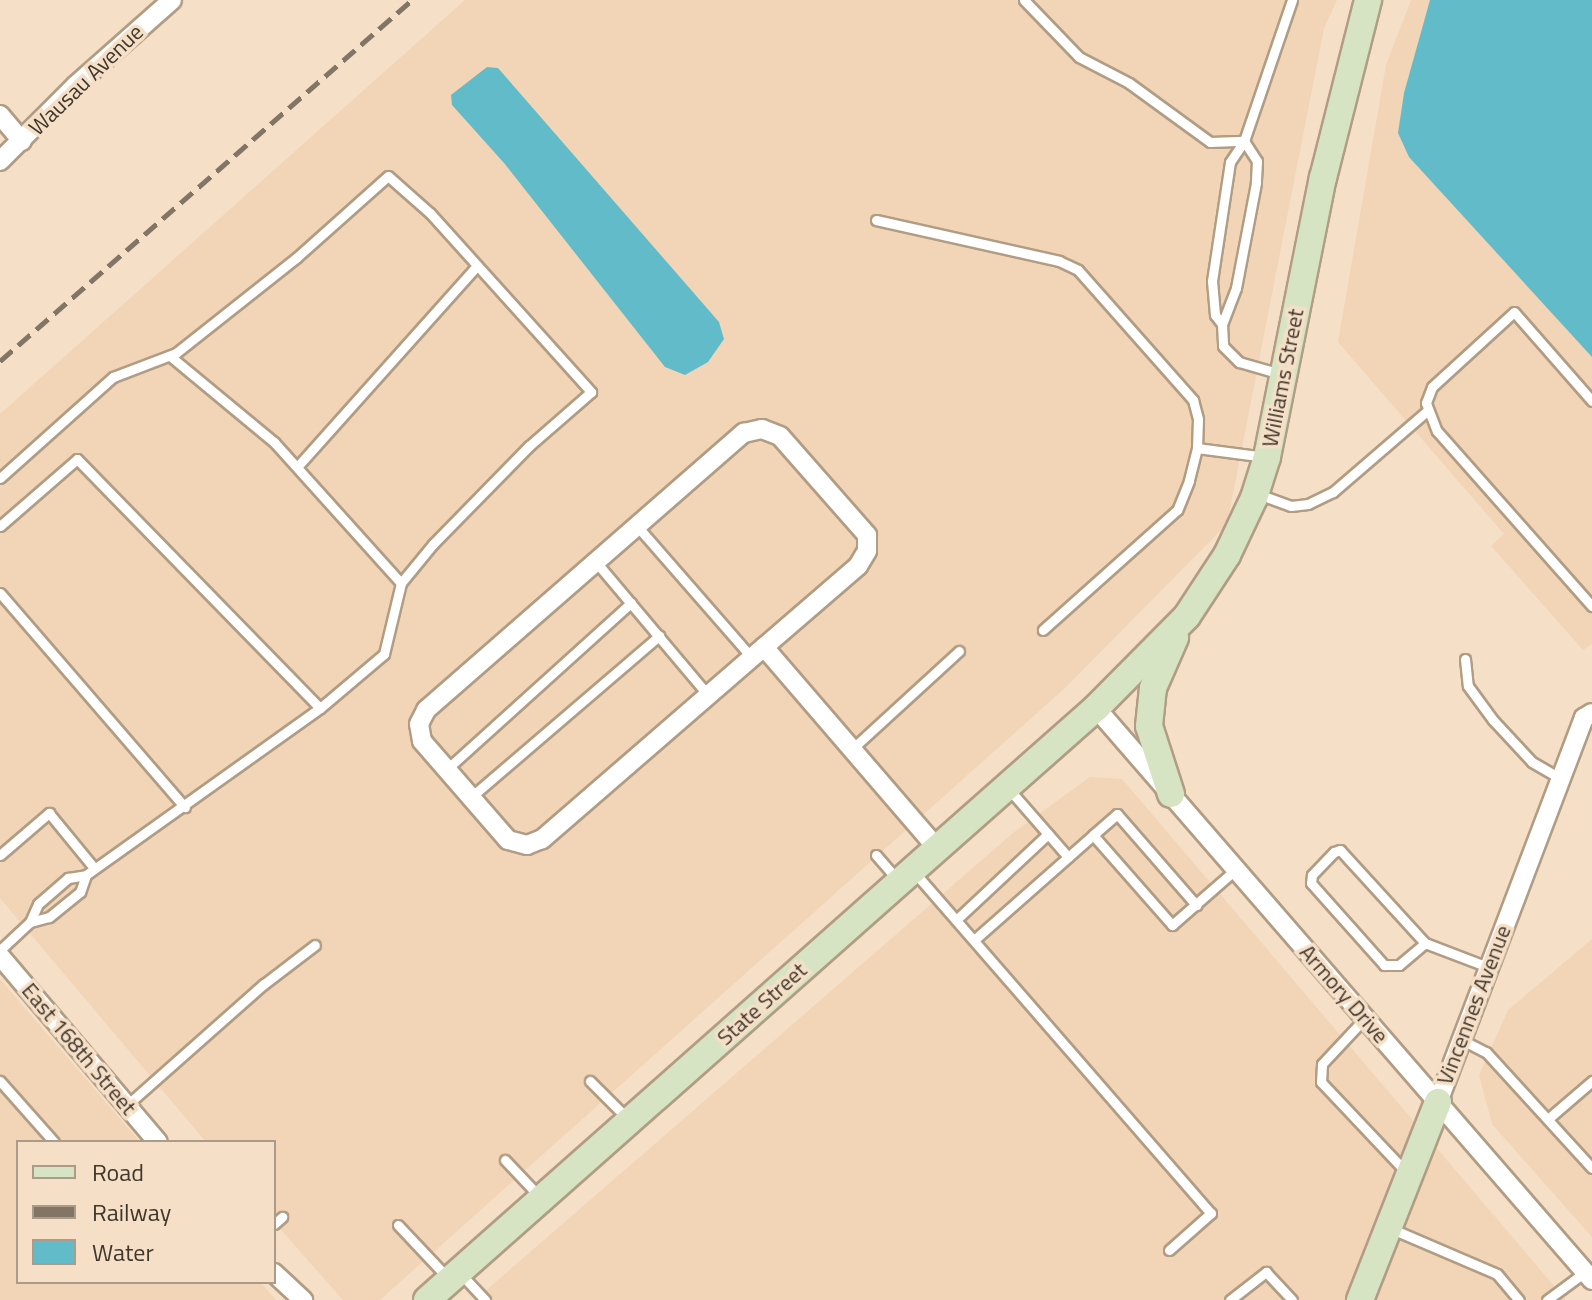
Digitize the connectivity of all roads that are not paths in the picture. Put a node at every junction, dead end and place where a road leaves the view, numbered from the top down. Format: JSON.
{"nodes":[{"id":1,"x":172,"y":0,"type":"edge"},
{"id":2,"x":1024,"y":0,"type":"edge"},
{"id":3,"x":1292,"y":0,"type":"edge"},
{"id":4,"x":1368,"y":0,"type":"edge"},
{"id":5,"x":0,"y":115,"type":"edge"},
{"id":6,"x":22,"y":141,"type":"junction"},
{"id":7,"x":1244,"y":141,"type":"junction"},
{"id":8,"x":0,"y":161,"type":"edge"},
{"id":9,"x":876,"y":220,"type":"dead end"},
{"id":10,"x":477,"y":266,"type":"junction"},
{"id":11,"x":1222,"y":324,"type":"junction"},
{"id":12,"x":170,"y":356,"type":"junction"},
{"id":13,"x":1284,"y":375,"type":"junction"},
{"id":14,"x":1592,"y":401,"type":"edge"},
{"id":15,"x":1427,"y":411,"type":"junction"},
{"id":16,"x":1197,"y":448,"type":"junction"},
{"id":17,"x":1267,"y":457,"type":"junction"},
{"id":18,"x":297,"y":467,"type":"junction"},
{"id":19,"x":0,"y":478,"type":"edge"},
{"id":20,"x":1255,"y":493,"type":"junction"},
{"id":21,"x":0,"y":526,"type":"edge"},
{"id":22,"x":637,"y":526,"type":"junction"},
{"id":23,"x":596,"y":562,"type":"junction"},
{"id":24,"x":401,"y":583,"type":"junction"},
{"id":25,"x":0,"y":593,"type":"edge"},
{"id":26,"x":631,"y":603,"type":"junction"},
{"id":27,"x":1592,"y":606,"type":"edge"},
{"id":28,"x":1187,"y":616,"type":"junction"},
{"id":29,"x":1043,"y":630,"type":"dead end"},
{"id":30,"x":659,"y":636,"type":"junction"},
{"id":31,"x":959,"y":651,"type":"dead end"},
{"id":32,"x":758,"y":653,"type":"junction"},
{"id":33,"x":1465,"y":659,"type":"dead end"},
{"id":34,"x":709,"y":696,"type":"junction"},
{"id":35,"x":320,"y":708,"type":"junction"},
{"id":36,"x":1096,"y":708,"type":"junction"},
{"id":37,"x":1592,"y":713,"type":"edge"},
{"id":38,"x":852,"y":749,"type":"junction"},
{"id":39,"x":447,"y":769,"type":"junction"},
{"id":40,"x":1561,"y":779,"type":"junction"},
{"id":41,"x":1007,"y":787,"type":"junction"},
{"id":42,"x":1171,"y":794,"type":"junction"},
{"id":43,"x":471,"y":797,"type":"junction"},
{"id":44,"x":185,"y":807,"type":"junction"},
{"id":45,"x":1048,"y":834,"type":"junction"},
{"id":46,"x":1093,"y":835,"type":"junction"},
{"id":47,"x":937,"y":848,"type":"junction"},
{"id":48,"x":0,"y":855,"type":"edge"},
{"id":49,"x":876,"y":855,"type":"dead end"},
{"id":50,"x":1068,"y":857,"type":"junction"},
{"id":51,"x":94,"y":868,"type":"junction"},
{"id":52,"x":1236,"y":869,"type":"junction"},
{"id":53,"x":86,"y":875,"type":"junction"},
{"id":54,"x":906,"y":876,"type":"junction"},
{"id":55,"x":1196,"y":905,"type":"junction"},
{"id":56,"x":956,"y":920,"type":"junction"},
{"id":57,"x":30,"y":922,"type":"junction"},
{"id":58,"x":974,"y":940,"type":"junction"},
{"id":59,"x":1425,"y":943,"type":"junction"},
{"id":60,"x":315,"y":945,"type":"dead end"},
{"id":61,"x":0,"y":953,"type":"edge"},
{"id":62,"x":1488,"y":967,"type":"junction"},
{"id":63,"x":1365,"y":1018,"type":"junction"},
{"id":64,"x":1460,"y":1039,"type":"junction"},
{"id":65,"x":0,"y":1081,"type":"edge"},
{"id":66,"x":590,"y":1081,"type":"dead end"},
{"id":67,"x":1592,"y":1081,"type":"edge"},
{"id":68,"x":1438,"y":1102,"type":"junction"},
{"id":69,"x":127,"y":1105,"type":"junction"},
{"id":70,"x":1549,"y":1118,"type":"junction"},
{"id":71,"x":630,"y":1121,"type":"junction"},
{"id":72,"x":52,"y":1140,"type":"edge"},
{"id":73,"x":156,"y":1140,"type":"edge"},
{"id":74,"x":505,"y":1160,"type":"dead end"},
{"id":75,"x":1592,"y":1168,"type":"edge"},
{"id":76,"x":1408,"y":1175,"type":"junction"},
{"id":77,"x":542,"y":1199,"type":"junction"},
{"id":78,"x":398,"y":1225,"type":"dead end"},
{"id":79,"x":1388,"y":1227,"type":"junction"},
{"id":80,"x":1169,"y":1250,"type":"dead end"},
{"id":81,"x":276,"y":1275,"type":"edge"},
{"id":82,"x":455,"y":1276,"type":"junction"},
{"id":83,"x":1589,"y":1276,"type":"edge"},
{"id":84,"x":303,"y":1300,"type":"edge"},
{"id":85,"x":427,"y":1300,"type":"edge"},
{"id":86,"x":485,"y":1300,"type":"edge"},
{"id":87,"x":1230,"y":1300,"type":"edge"},
{"id":88,"x":1292,"y":1300,"type":"edge"},
{"id":89,"x":1360,"y":1300,"type":"edge"},
{"id":90,"x":1519,"y":1300,"type":"edge"},
{"id":91,"x":1547,"y":1300,"type":"edge"}],
"edges":[{"from":1,"to":6,"type":"street","name":"Wausau Avenue"},
{"from":2,"to":7,"type":"lane"},
{"from":3,"to":7,"type":"lane"},
{"from":4,"to":13,"type":"street","name":"Williams Street"},
{"from":5,"to":6,"type":"street"},
{"from":6,"to":8,"type":"street","name":"Wausau Avenue"},
{"from":7,"to":11,"type":"lane"},
{"from":7,"to":11,"type":"lane"},
{"from":9,"to":16,"type":"lane"},
{"from":10,"to":12,"type":"lane"},
{"from":10,"to":18,"type":"lane"},
{"from":10,"to":24,"type":"lane"},
{"from":11,"to":13,"type":"lane"},
{"from":12,"to":18,"type":"lane"},
{"from":12,"to":19,"type":"lane"},
{"from":13,"to":17,"type":"street","name":"Williams Street"},
{"from":14,"to":15,"type":"lane"},
{"from":15,"to":20,"type":"lane"},
{"from":15,"to":27,"type":"lane"},
{"from":16,"to":17,"type":"lane"},
{"from":16,"to":29,"type":"lane"},
{"from":17,"to":20,"type":"street","name":"Williams Street"},
{"from":18,"to":24,"type":"lane"},
{"from":20,"to":28,"type":"street","name":"Williams Street"},
{"from":21,"to":35,"type":"lane"},
{"from":22,"to":23,"type":"street"},
{"from":22,"to":32,"type":"lane"},
{"from":22,"to":32,"type":"street"},
{"from":23,"to":26,"type":"lane"},
{"from":23,"to":39,"type":"street"},
{"from":24,"to":35,"type":"lane"},
{"from":25,"to":44,"type":"lane"},
{"from":26,"to":30,"type":"lane"},
{"from":26,"to":39,"type":"lane"},
{"from":28,"to":36,"type":"street","name":"Williams Street"},
{"from":28,"to":42,"type":"street"},
{"from":30,"to":34,"type":"lane"},
{"from":30,"to":43,"type":"lane"},
{"from":31,"to":38,"type":"lane"},
{"from":32,"to":34,"type":"street"},
{"from":32,"to":38,"type":"street"},
{"from":33,"to":40,"type":"lane"},
{"from":34,"to":43,"type":"street"},
{"from":35,"to":44,"type":"lane"},
{"from":36,"to":41,"type":"street","name":"State Street"},
{"from":36,"to":42,"type":"street","name":"Armory Drive"},
{"from":37,"to":40,"type":"street","name":"Vincennes Avenue"},
{"from":38,"to":47,"type":"street"},
{"from":39,"to":43,"type":"street"},
{"from":40,"to":62,"type":"street","name":"Vincennes Avenue"},
{"from":41,"to":45,"type":"lane"},
{"from":41,"to":47,"type":"street","name":"State Street"},
{"from":42,"to":52,"type":"street","name":"Armory Drive"},
{"from":44,"to":51,"type":"lane"},
{"from":45,"to":50,"type":"lane"},
{"from":45,"to":56,"type":"lane"},
{"from":46,"to":50,"type":"lane"},
{"from":46,"to":55,"type":"lane"},
{"from":46,"to":55,"type":"lane"},
{"from":47,"to":54,"type":"street","name":"State Street"},
{"from":48,"to":51,"type":"lane"},
{"from":49,"to":54,"type":"lane"},
{"from":50,"to":58,"type":"lane"},
{"from":51,"to":53,"type":"lane"},
{"from":52,"to":55,"type":"lane"},
{"from":52,"to":63,"type":"street","name":"Armory Drive"},
{"from":53,"to":57,"type":"lane"},
{"from":53,"to":57,"type":"lane"},
{"from":54,"to":56,"type":"lane"},
{"from":54,"to":71,"type":"street","name":"State Street"},
{"from":56,"to":58,"type":"lane"},
{"from":57,"to":61,"type":"lane"},
{"from":58,"to":80,"type":"lane"},
{"from":59,"to":59,"type":"lane"},
{"from":59,"to":62,"type":"lane"},
{"from":60,"to":69,"type":"lane"},
{"from":61,"to":69,"type":"street","name":"East 168th Street"},
{"from":62,"to":64,"type":"street","name":"Vincennes Avenue"},
{"from":63,"to":68,"type":"street","name":"Armory Drive"},
{"from":63,"to":76,"type":"lane"},
{"from":64,"to":68,"type":"street","name":"Vincennes Avenue"},
{"from":64,"to":70,"type":"lane"},
{"from":65,"to":72,"type":"lane"},
{"from":66,"to":71,"type":"lane"},
{"from":67,"to":70,"type":"lane"},
{"from":68,"to":76,"type":"street","name":"Vincennes Avenue"},
{"from":68,"to":83,"type":"street","name":"Armory Drive"},
{"from":69,"to":73,"type":"street","name":"East 168th Street"},
{"from":70,"to":75,"type":"lane"},
{"from":71,"to":77,"type":"street","name":"State Street"},
{"from":74,"to":77,"type":"lane"},
{"from":76,"to":79,"type":"street","name":"Vincennes Avenue"},
{"from":77,"to":82,"type":"street","name":"State Street"},
{"from":78,"to":82,"type":"lane"},
{"from":79,"to":89,"type":"street","name":"Vincennes Avenue"},
{"from":79,"to":90,"type":"lane"},
{"from":81,"to":84,"type":"street"},
{"from":82,"to":85,"type":"street","name":"State Street"},
{"from":82,"to":86,"type":"lane"},
{"from":83,"to":91,"type":"lane"},
{"from":87,"to":88,"type":"lane"}]}
